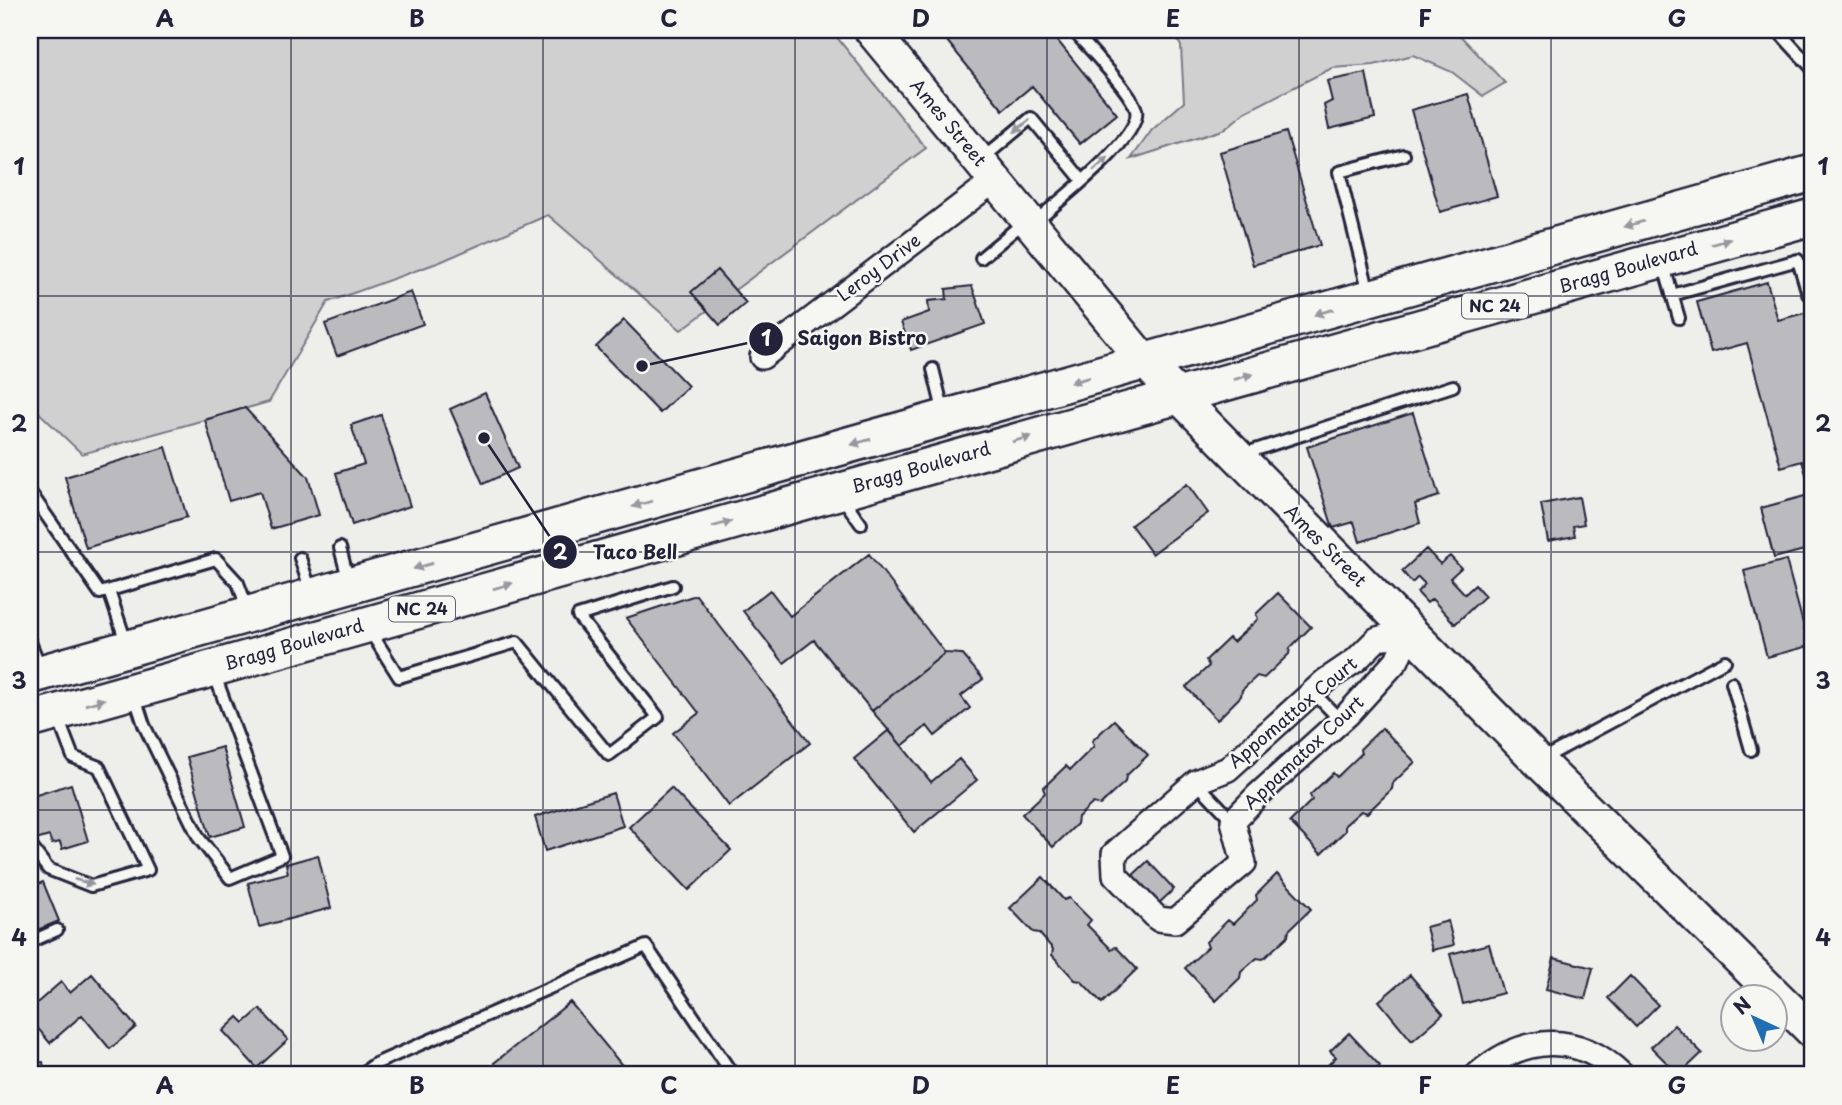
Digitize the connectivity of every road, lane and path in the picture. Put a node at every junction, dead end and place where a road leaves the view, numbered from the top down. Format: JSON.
{"nodes":[{"id":1,"x":871,"y":30,"type":"edge"},
{"id":2,"x":1073,"y":30,"type":"edge"},
{"id":3,"x":1777,"y":30,"type":"edge"},
{"id":4,"x":1812,"y":68,"type":"edge"},
{"id":5,"x":1404,"y":155,"type":"dead end"},
{"id":6,"x":987,"y":170,"type":"junction"},
{"id":7,"x":1812,"y":173,"type":"edge"},
{"id":8,"x":1083,"y":180,"type":"junction"},
{"id":9,"x":1812,"y":217,"type":"edge"},
{"id":10,"x":1029,"y":222,"type":"junction"},
{"id":11,"x":981,"y":258,"type":"dead end"},
{"id":12,"x":1662,"y":259,"type":"junction"},
{"id":13,"x":1808,"y":293,"type":"dead end"},
{"id":14,"x":1672,"y":295,"type":"junction"},
{"id":15,"x":1371,"y":299,"type":"junction"},
{"id":16,"x":1679,"y":318,"type":"dead end"},
{"id":17,"x":762,"y":357,"type":"dead end"},
{"id":18,"x":1145,"y":362,"type":"junction"},
{"id":19,"x":933,"y":369,"type":"dead end"},
{"id":20,"x":1453,"y":386,"type":"dead end"},
{"id":21,"x":1177,"y":396,"type":"junction"},
{"id":22,"x":945,"y":418,"type":"junction"},
{"id":23,"x":1237,"y":456,"type":"junction"},
{"id":24,"x":838,"y":491,"type":"junction"},
{"id":25,"x":30,"y":492,"type":"edge"},
{"id":26,"x":861,"y":524,"type":"dead end"},
{"id":27,"x":340,"y":548,"type":"dead end"},
{"id":28,"x":300,"y":558,"type":"dead end"},
{"id":29,"x":350,"y":586,"type":"junction"},
{"id":30,"x":673,"y":586,"type":"dead end"},
{"id":31,"x":109,"y":591,"type":"junction"},
{"id":32,"x":312,"y":597,"type":"junction"},
{"id":33,"x":249,"y":615,"type":"junction"},
{"id":34,"x":366,"y":625,"type":"junction"},
{"id":35,"x":1409,"y":631,"type":"junction"},
{"id":36,"x":129,"y":649,"type":"junction"},
{"id":37,"x":1725,"y":660,"type":"dead end"},
{"id":38,"x":34,"y":664,"type":"edge"},
{"id":39,"x":213,"y":668,"type":"junction"},
{"id":40,"x":1732,"y":683,"type":"dead end"},
{"id":41,"x":134,"y":691,"type":"junction"},
{"id":42,"x":1313,"y":692,"type":"junction"},
{"id":43,"x":43,"y":717,"type":"edge"},
{"id":44,"x":1341,"y":721,"type":"junction"},
{"id":45,"x":1751,"y":750,"type":"dead end"},
{"id":46,"x":1538,"y":761,"type":"junction"},
{"id":47,"x":1196,"y":782,"type":"junction"},
{"id":48,"x":1233,"y":821,"type":"junction"},
{"id":49,"x":30,"y":845,"type":"edge"},
{"id":50,"x":1114,"y":854,"type":"joint"},
{"id":51,"x":57,"y":930,"type":"dead end"},
{"id":52,"x":30,"y":942,"type":"edge"},
{"id":53,"x":1812,"y":1031,"type":"edge"},
{"id":54,"x":360,"y":1075,"type":"edge"},
{"id":55,"x":733,"y":1075,"type":"edge"},
{"id":56,"x":1477,"y":1075,"type":"edge"},
{"id":57,"x":1622,"y":1075,"type":"edge"}],
"edges":[{"from":1,"to":6,"type":"street","name":"Ames Street"},
{"from":8,"to":2,"type":"lane","one_way":true},
{"from":3,"to":4,"type":"lane"},
{"from":5,"to":15,"type":"lane"},
{"from":8,"to":6,"type":"lane","one_way":true},
{"from":6,"to":10,"type":"street","name":"Ames Street"},
{"from":6,"to":17,"type":"street","name":"Leroy Drive"},
{"from":7,"to":15,"type":"main road","number":"NC 24","one_way":true},
{"from":8,"to":10,"type":"lane"},
{"from":12,"to":9,"type":"main road","name":"Bragg Boulevard","number":"NC 24","one_way":true},
{"from":10,"to":11,"type":"lane"},
{"from":10,"to":18,"type":"street","name":"Ames Street"},
{"from":12,"to":14,"type":"lane"},
{"from":21,"to":12,"type":"main road","name":"Bragg Boulevard","number":"NC 24","one_way":true},
{"from":13,"to":14,"type":"lane"},
{"from":14,"to":16,"type":"lane"},
{"from":15,"to":18,"type":"main road","number":"NC 24","one_way":true},
{"from":18,"to":21,"type":"street","name":"Ames Street"},
{"from":18,"to":22,"type":"main road","number":"NC 24","one_way":true},
{"from":19,"to":22,"type":"lane"},
{"from":20,"to":23,"type":"lane"},
{"from":21,"to":23,"type":"street","name":"Ames Street"},
{"from":24,"to":21,"type":"main road","name":"Bragg Boulevard","number":"NC 24","one_way":true},
{"from":22,"to":29,"type":"main road","number":"NC 24","one_way":true},
{"from":23,"to":35,"type":"street","name":"Ames Street"},
{"from":24,"to":26,"type":"lane"},
{"from":34,"to":24,"type":"main road","name":"Bragg Boulevard","number":"NC 24","one_way":true},
{"from":25,"to":31,"type":"lane"},
{"from":27,"to":29,"type":"lane"},
{"from":28,"to":32,"type":"lane"},
{"from":29,"to":32,"type":"main road","number":"NC 24"},
{"from":30,"to":34,"type":"lane"},
{"from":31,"to":33,"type":"lane"},
{"from":31,"to":36,"type":"lane"},
{"from":32,"to":33,"type":"main road","number":"NC 24"},
{"from":33,"to":36,"type":"main road","number":"NC 24"},
{"from":34,"to":39,"type":"main road","name":"Bragg Boulevard","number":"NC 24"},
{"from":35,"to":42,"type":"street","name":"Appomattox Court"},
{"from":35,"to":44,"type":"street","name":"Appamatox Court"},
{"from":35,"to":46,"type":"street","name":"Ames Street"},
{"from":36,"to":38,"type":"main road","number":"NC 24"},
{"from":37,"to":46,"type":"lane"},
{"from":39,"to":41,"type":"main road","name":"Bragg Boulevard","number":"NC 24"},
{"from":39,"to":41,"type":"lane"},
{"from":40,"to":45,"type":"lane"},
{"from":43,"to":41,"type":"main road","name":"Bragg Boulevard","number":"NC 24","one_way":true},
{"from":42,"to":44,"type":"lane"},
{"from":42,"to":47,"type":"street","name":"Appomattox Court"},
{"from":49,"to":43,"type":"lane","one_way":true},
{"from":44,"to":48,"type":"street","name":"Appamatox Court"},
{"from":46,"to":53,"type":"street","name":"Ames Street"},
{"from":47,"to":48,"type":"lane"},
{"from":47,"to":50,"type":"street","name":"Appomattox Court"},
{"from":48,"to":50,"type":"street","name":"Appamatox Court"},
{"from":51,"to":52,"type":"lane"},
{"from":54,"to":55,"type":"lane"},
{"from":56,"to":57,"type":"street"}]}
